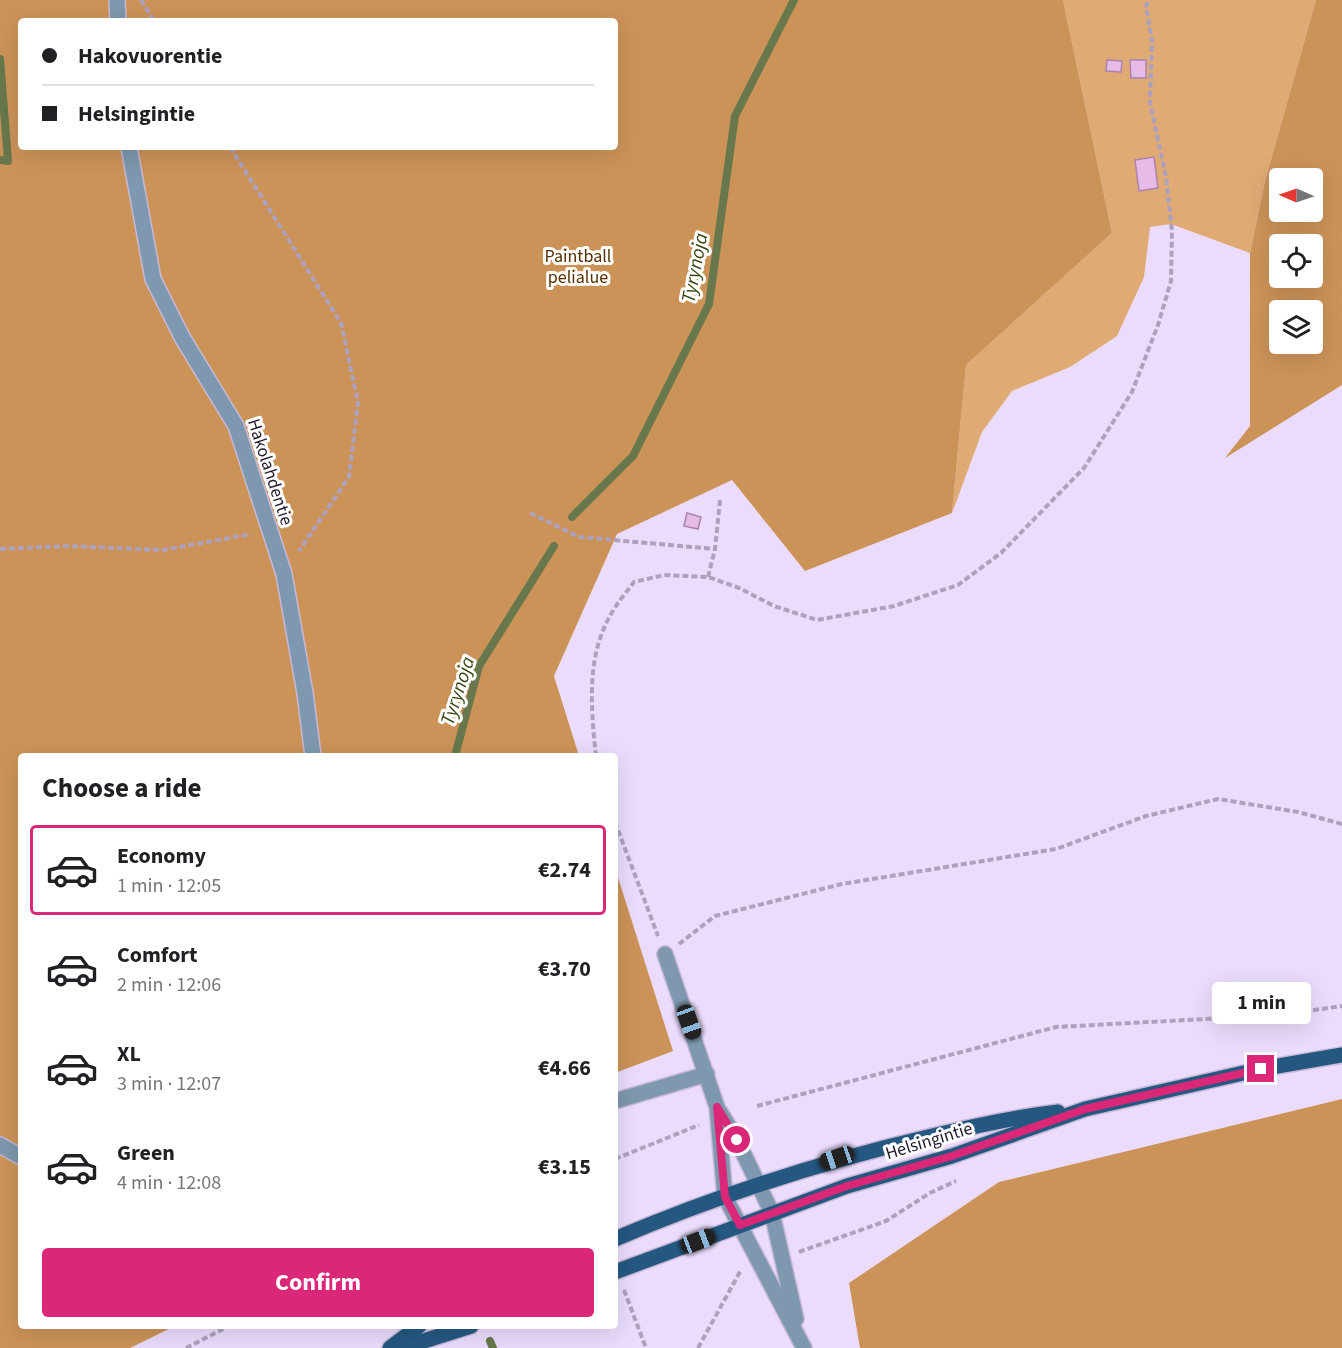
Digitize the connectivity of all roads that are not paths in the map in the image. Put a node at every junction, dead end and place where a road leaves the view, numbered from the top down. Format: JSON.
{"nodes":[{"id":1,"x":117,"y":0,"type":"edge"},
{"id":2,"x":118,"y":18,"type":"edge"},
{"id":3,"x":130,"y":150,"type":"edge"},
{"id":4,"x":313,"y":753,"type":"edge"},
{"id":5,"x":665,"y":954,"type":"road end"},
{"id":6,"x":1342,"y":1055,"type":"edge"},
{"id":7,"x":707,"y":1074,"type":"junction"},
{"id":8,"x":618,"y":1100,"type":"edge"},
{"id":9,"x":717,"y":1107,"type":"junction"},
{"id":10,"x":1085,"y":1109,"type":"junction"},
{"id":11,"x":0,"y":1145,"type":"edge"},
{"id":12,"x":18,"y":1155,"type":"edge"},
{"id":13,"x":759,"y":1185,"type":"junction"},
{"id":14,"x":725,"y":1197,"type":"junction"},
{"id":15,"x":772,"y":1213,"type":"junction"},
{"id":16,"x":740,"y":1225,"type":"junction"},
{"id":17,"x":618,"y":1238,"type":"edge"},
{"id":18,"x":618,"y":1277,"type":"edge"},
{"id":19,"x":415,"y":1329,"type":"edge"},
{"id":20,"x":462,"y":1329,"type":"edge"},
{"id":21,"x":802,"y":1342,"type":"edge"},
{"id":22,"x":390,"y":1348,"type":"edge"},
{"id":23,"x":402,"y":1348,"type":"edge"}],
"edges":[{"from":1,"to":2,"type":"street"},
{"from":3,"to":4,"type":"street","name":"Hakolahdentie"},
{"from":5,"to":7,"type":"street"},
{"from":6,"to":10,"type":"main road","name":"Helsingintie"},
{"from":7,"to":8,"type":"street"},
{"from":7,"to":9,"type":"street"},
{"from":9,"to":13,"type":"street"},
{"from":9,"to":14,"type":"street"},
{"from":10,"to":13,"type":"main road","name":"Helsingintie"},
{"from":10,"to":15,"type":"main road","name":"Helsingintie"},
{"from":11,"to":12,"type":"street"},
{"from":13,"to":14,"type":"main road","name":"Helsingintie"},
{"from":13,"to":15,"type":"street"},
{"from":14,"to":16,"type":"street"},
{"from":14,"to":17,"type":"main road","name":"Helsingintie"},
{"from":15,"to":16,"type":"main road","name":"Helsingintie"},
{"from":15,"to":21,"type":"street"},
{"from":16,"to":18,"type":"main road","name":"Helsingintie"},
{"from":16,"to":21,"type":"street"},
{"from":19,"to":22,"type":"main road"},
{"from":20,"to":23,"type":"main road"}]}
